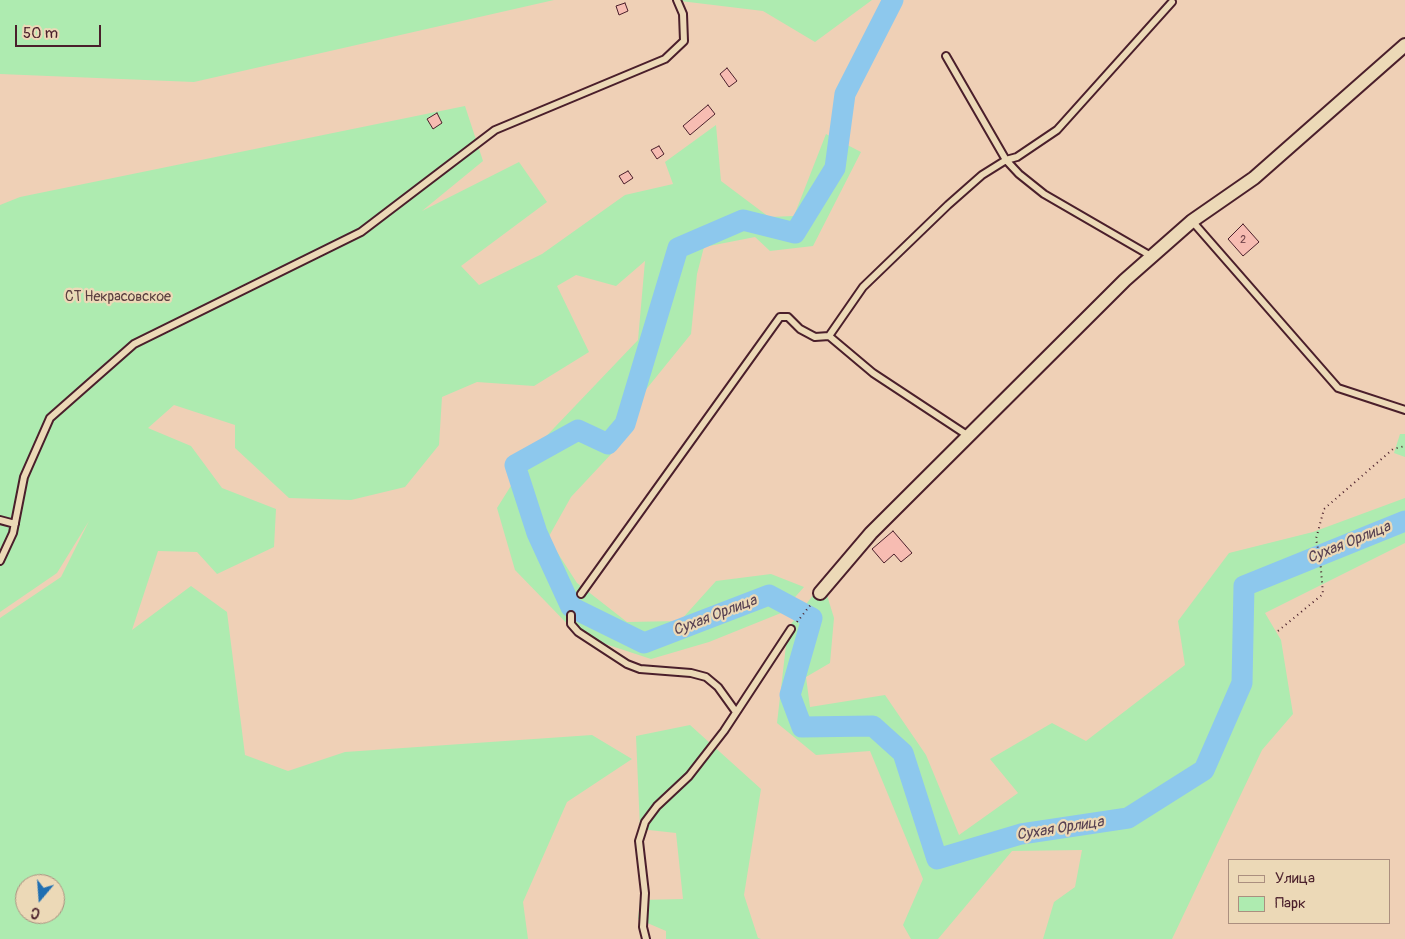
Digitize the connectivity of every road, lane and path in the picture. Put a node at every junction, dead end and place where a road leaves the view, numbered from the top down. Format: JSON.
{"nodes":[{"id":1,"x":677,"y":0,"type":"edge"},
{"id":2,"x":1172,"y":2,"type":"dead end"},
{"id":3,"x":1405,"y":45,"type":"edge"},
{"id":4,"x":946,"y":56,"type":"dead end"},
{"id":5,"x":1006,"y":160,"type":"junction"},
{"id":6,"x":1192,"y":221,"type":"junction"},
{"id":7,"x":1151,"y":256,"type":"junction"},
{"id":8,"x":829,"y":336,"type":"junction"},
{"id":9,"x":1405,"y":410,"type":"edge"},
{"id":10,"x":967,"y":435,"type":"junction"},
{"id":11,"x":1405,"y":446,"type":"edge"},
{"id":12,"x":0,"y":520,"type":"edge"},
{"id":13,"x":15,"y":524,"type":"junction"},
{"id":14,"x":0,"y":561,"type":"edge"},
{"id":15,"x":820,"y":593,"type":"joint"},
{"id":16,"x":581,"y":594,"type":"dead end"},
{"id":17,"x":571,"y":614,"type":"dead end"},
{"id":18,"x":791,"y":630,"type":"joint"},
{"id":19,"x":1278,"y":631,"type":"dead end"},
{"id":20,"x":736,"y":712,"type":"junction"},
{"id":21,"x":646,"y":939,"type":"edge"}],
"edges":[{"from":1,"to":13,"type":"lane"},
{"from":2,"to":5,"type":"lane"},
{"from":3,"to":6,"type":"street"},
{"from":4,"to":5,"type":"lane"},
{"from":5,"to":7,"type":"lane"},
{"from":5,"to":8,"type":"lane"},
{"from":6,"to":7,"type":"street"},
{"from":6,"to":9,"type":"lane"},
{"from":7,"to":10,"type":"street"},
{"from":8,"to":10,"type":"lane"},
{"from":8,"to":16,"type":"lane"},
{"from":10,"to":15,"type":"street"},
{"from":11,"to":19,"type":"path"},
{"from":12,"to":13,"type":"lane"},
{"from":13,"to":14,"type":"lane"},
{"from":15,"to":18,"type":"path"},
{"from":17,"to":20,"type":"lane"},
{"from":18,"to":20,"type":"lane"},
{"from":20,"to":21,"type":"lane"}]}
